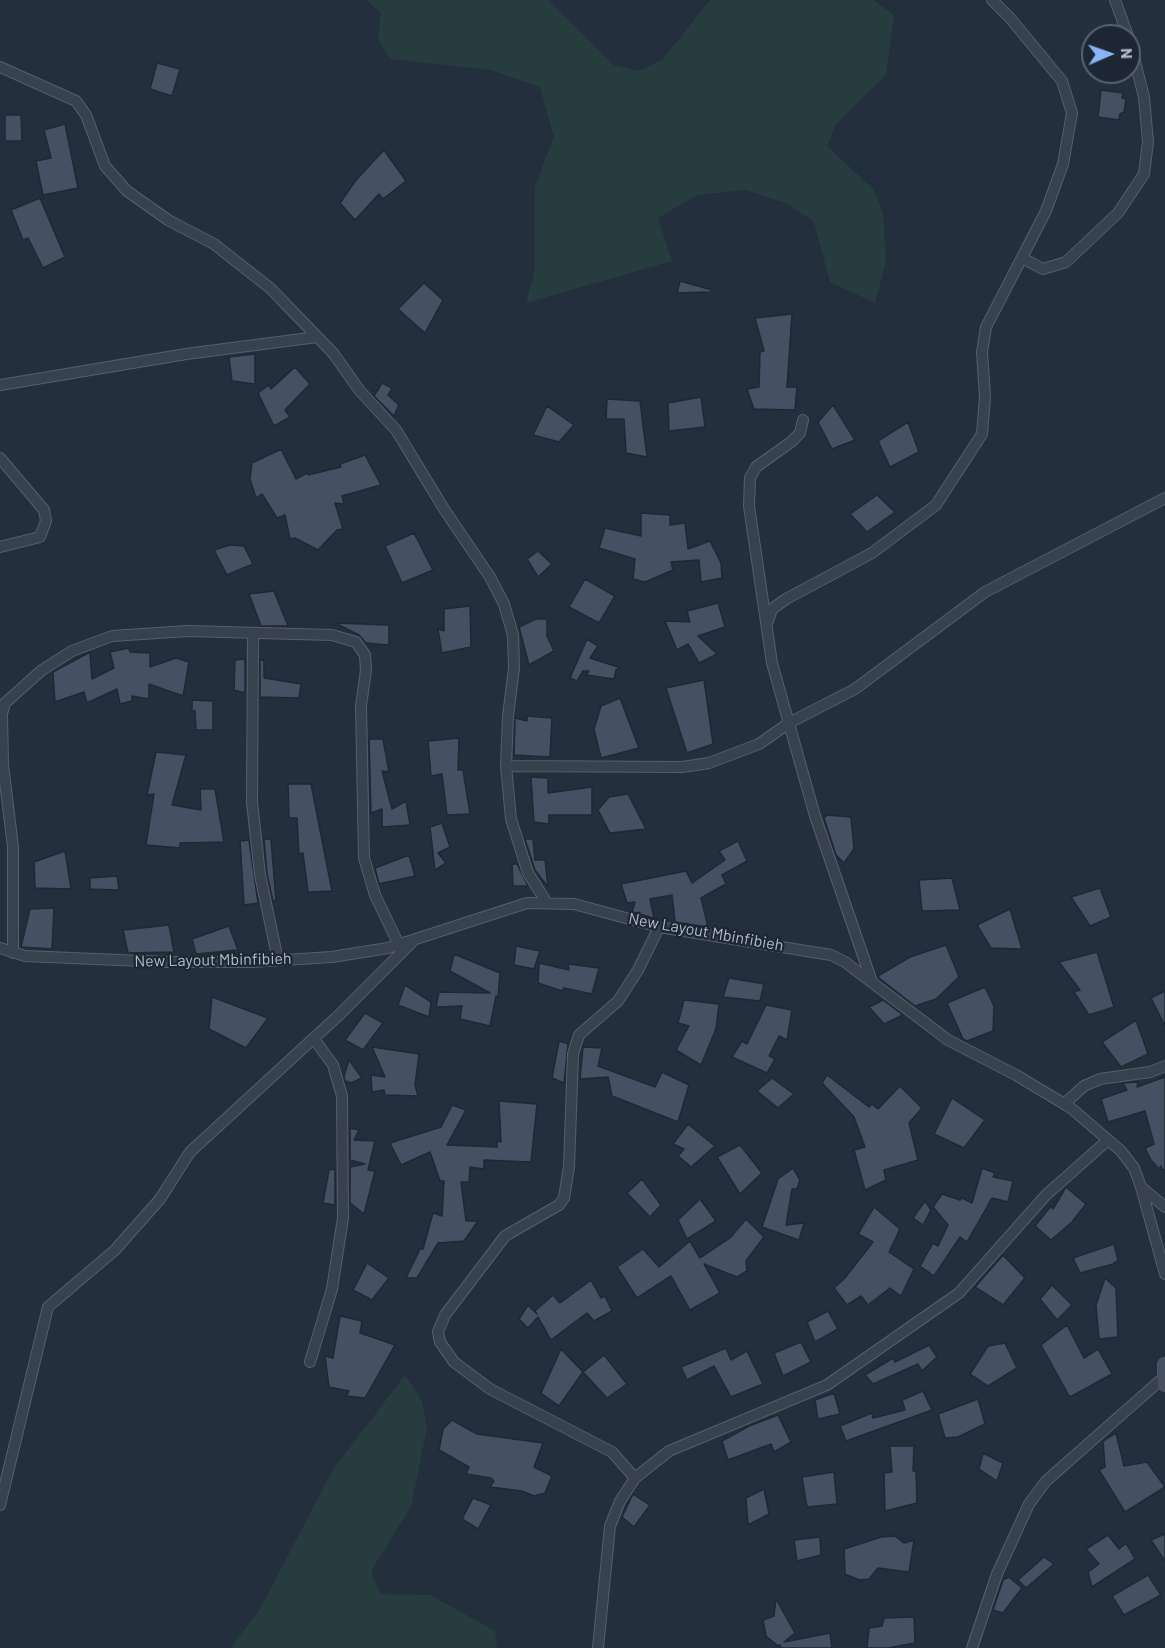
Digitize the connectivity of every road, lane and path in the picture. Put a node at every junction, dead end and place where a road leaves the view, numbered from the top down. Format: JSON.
{"nodes":[{"id":1,"x":992,"y":0,"type":"edge"},
{"id":2,"x":1115,"y":0,"type":"edge"},
{"id":3,"x":1124,"y":24,"type":"edge"},
{"id":4,"x":0,"y":67,"type":"edge"},
{"id":5,"x":1141,"y":84,"type":"edge"},
{"id":6,"x":1022,"y":258,"type":"junction"},
{"id":7,"x":317,"y":337,"type":"junction"},
{"id":8,"x":0,"y":385,"type":"edge"},
{"id":9,"x":803,"y":420,"type":"dead end"},
{"id":10,"x":0,"y":458,"type":"edge"},
{"id":11,"x":1165,"y":498,"type":"edge"},
{"id":12,"x":0,"y":547,"type":"edge"},
{"id":13,"x":768,"y":621,"type":"junction"},
{"id":14,"x":253,"y":633,"type":"junction"},
{"id":15,"x":789,"y":723,"type":"junction"},
{"id":16,"x":506,"y":765,"type":"junction"},
{"id":17,"x":547,"y":903,"type":"junction"},
{"id":18,"x":659,"y":927,"type":"junction"},
{"id":19,"x":415,"y":940,"type":"junction"},
{"id":20,"x":399,"y":945,"type":"junction"},
{"id":21,"x":0,"y":948,"type":"edge"},
{"id":22,"x":14,"y":953,"type":"junction"},
{"id":23,"x":278,"y":960,"type":"junction"},
{"id":24,"x":872,"y":982,"type":"junction"},
{"id":25,"x":314,"y":1039,"type":"junction"},
{"id":26,"x":1165,"y":1066,"type":"edge"},
{"id":27,"x":1064,"y":1104,"type":"junction"},
{"id":28,"x":1108,"y":1140,"type":"junction"},
{"id":29,"x":1141,"y":1187,"type":"junction"},
{"id":30,"x":1165,"y":1207,"type":"edge"},
{"id":31,"x":1165,"y":1274,"type":"edge"},
{"id":32,"x":310,"y":1362,"type":"dead end"},
{"id":33,"x":1164,"y":1376,"type":"edge"},
{"id":34,"x":636,"y":1478,"type":"junction"},
{"id":35,"x":0,"y":1505,"type":"edge"},
{"id":36,"x":598,"y":1648,"type":"edge"},
{"id":37,"x":972,"y":1648,"type":"edge"}],
"edges":[{"from":1,"to":6,"type":"street"},
{"from":2,"to":3,"type":"street"},
{"from":4,"to":7,"type":"street"},
{"from":5,"to":6,"type":"street"},
{"from":6,"to":13,"type":"street"},
{"from":7,"to":8,"type":"street"},
{"from":7,"to":16,"type":"street"},
{"from":9,"to":13,"type":"street"},
{"from":10,"to":12,"type":"street"},
{"from":11,"to":15,"type":"street"},
{"from":13,"to":15,"type":"street"},
{"from":14,"to":20,"type":"street"},
{"from":14,"to":22,"type":"street"},
{"from":14,"to":23,"type":"street"},
{"from":15,"to":16,"type":"street"},
{"from":15,"to":24,"type":"street"},
{"from":16,"to":17,"type":"street"},
{"from":17,"to":18,"type":"street","name":"New Layout Mbinfibieh"},
{"from":17,"to":19,"type":"street","name":"New Layout Mbinfibieh"},
{"from":18,"to":24,"type":"street","name":"New Layout Mbinfibieh"},
{"from":18,"to":34,"type":"street"},
{"from":19,"to":20,"type":"street","name":"New Layout Mbinfibieh"},
{"from":19,"to":25,"type":"street"},
{"from":20,"to":23,"type":"street","name":"New Layout Mbinfibieh"},
{"from":21,"to":22,"type":"street","name":"New Layout Mbinfibieh"},
{"from":22,"to":23,"type":"street","name":"New Layout Mbinfibieh"},
{"from":24,"to":27,"type":"street","name":"New Layout Mbinfibieh"},
{"from":25,"to":32,"type":"street"},
{"from":25,"to":35,"type":"street"},
{"from":26,"to":27,"type":"street"},
{"from":27,"to":28,"type":"street","name":"New Layout Mbinfibieh"},
{"from":28,"to":29,"type":"street","name":"New Layout Mbinfibieh"},
{"from":28,"to":34,"type":"street"},
{"from":29,"to":30,"type":"street"},
{"from":29,"to":31,"type":"street","name":"New Layout Mbinfibieh"},
{"from":33,"to":37,"type":"street"},
{"from":34,"to":36,"type":"street"}]}
